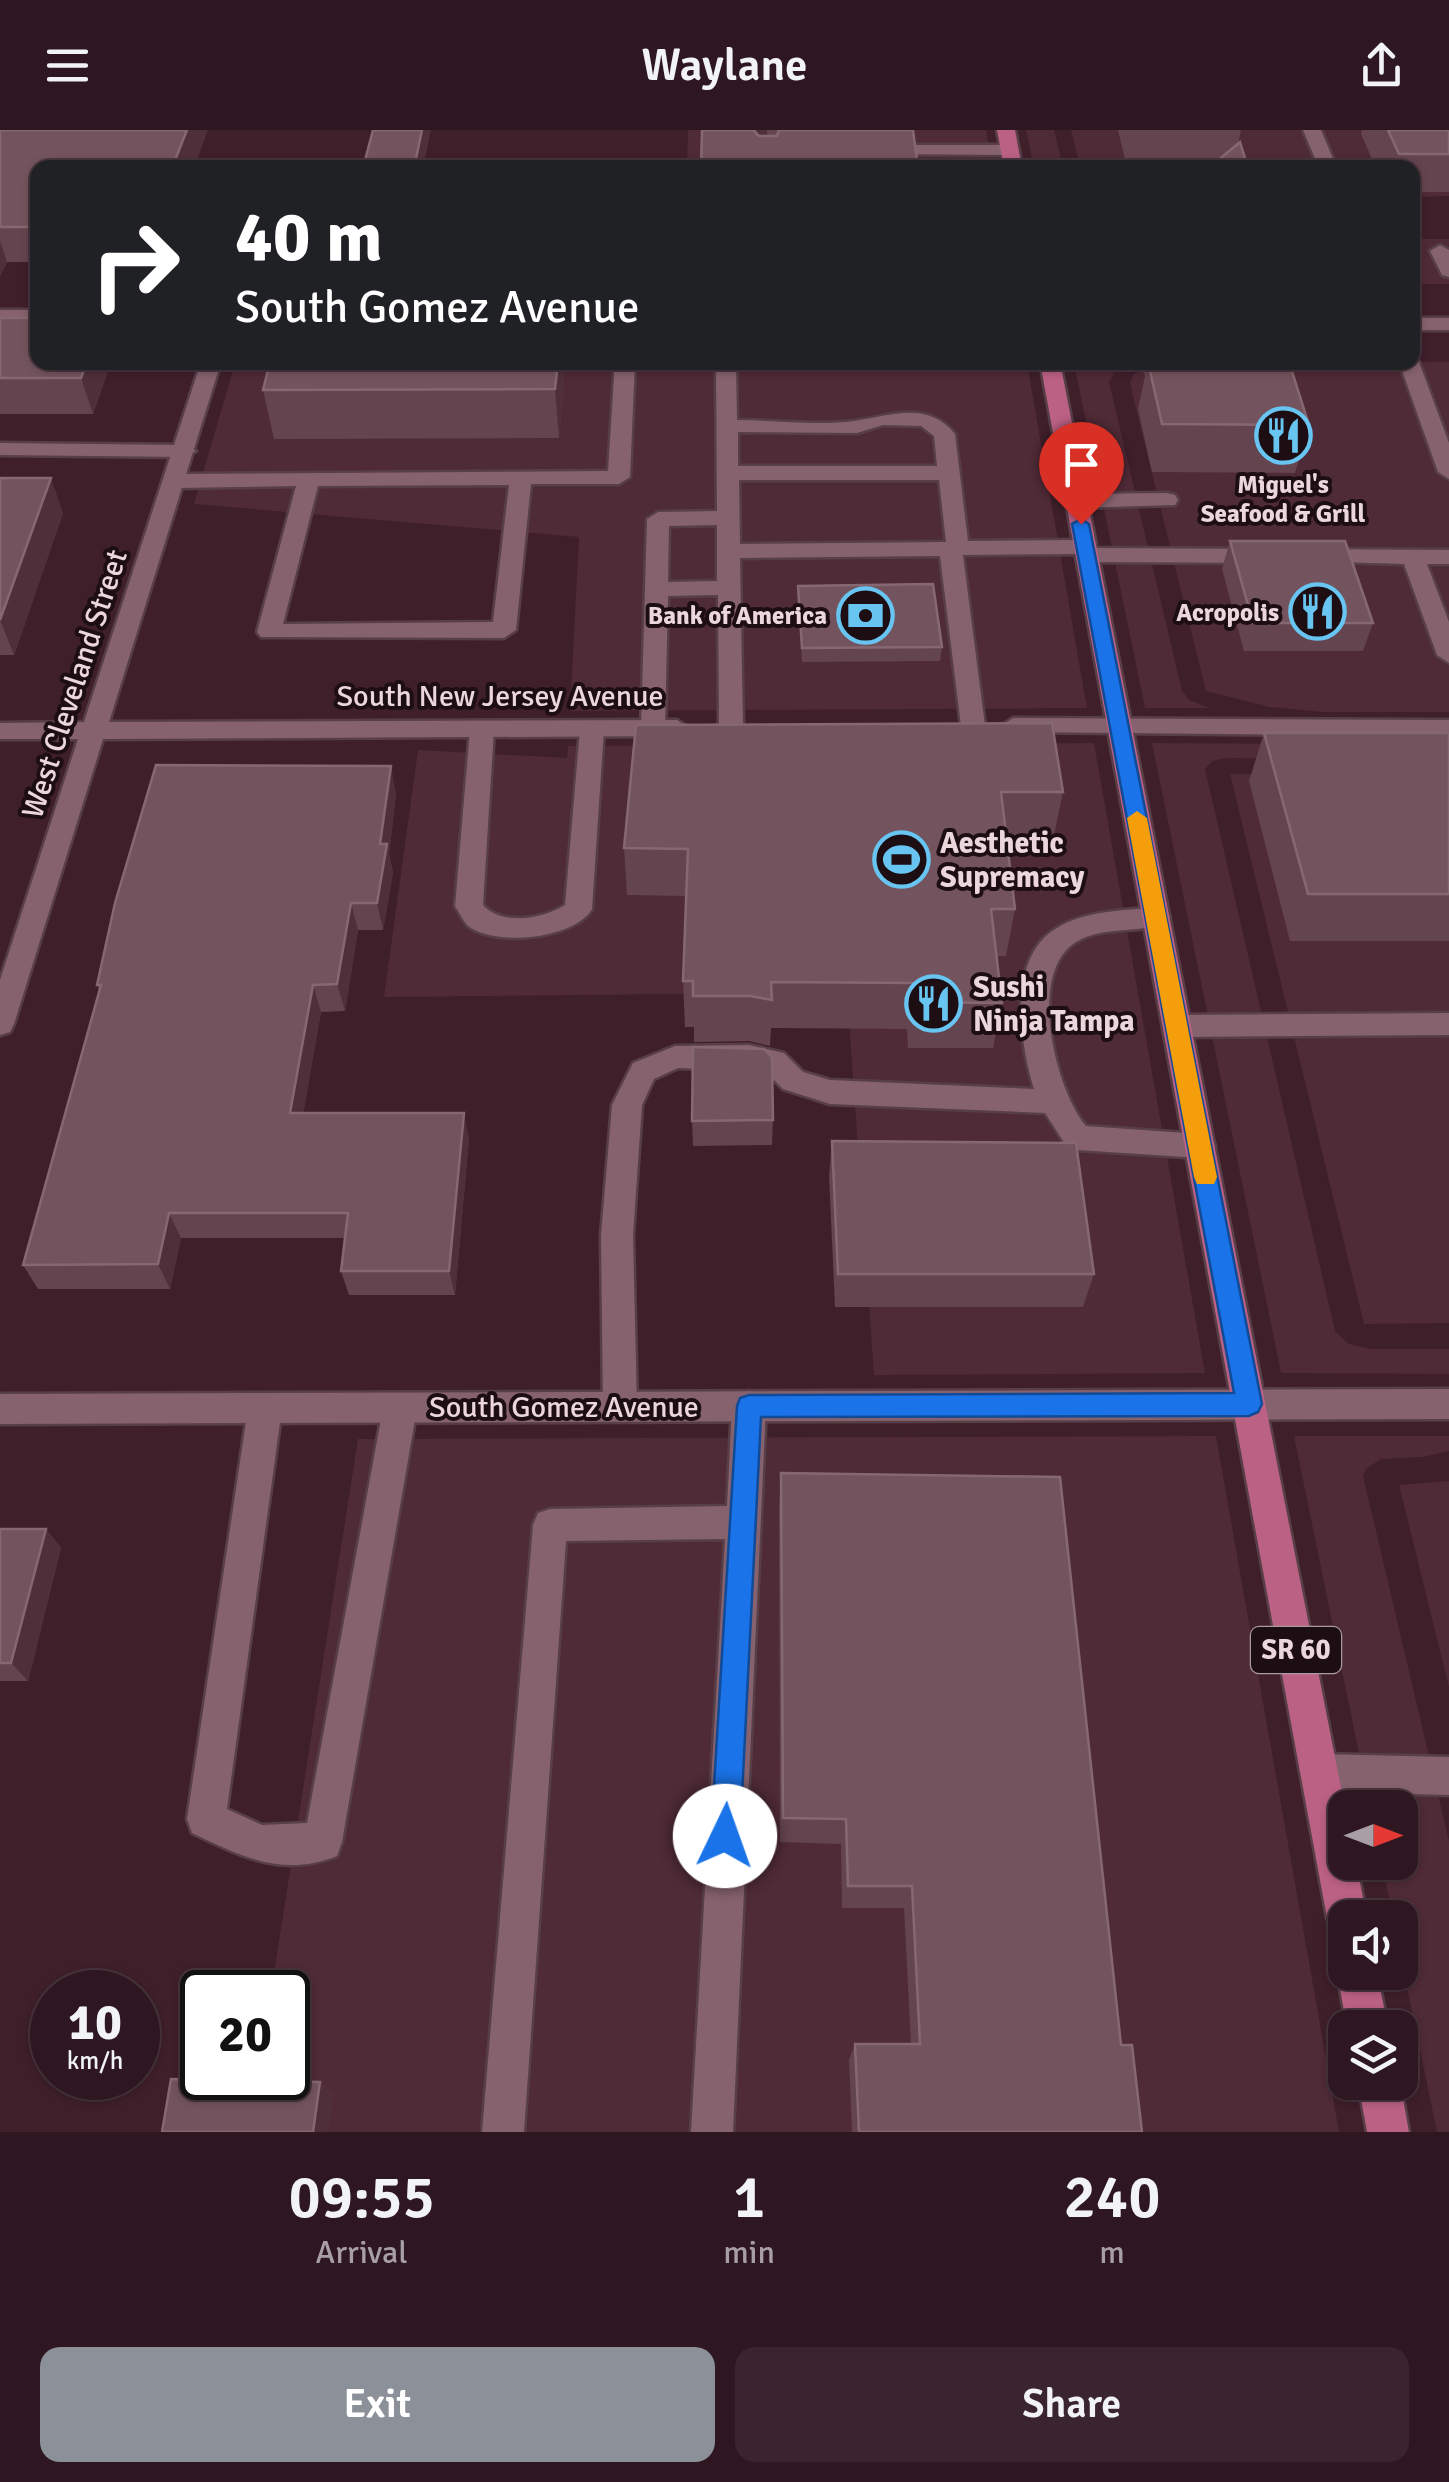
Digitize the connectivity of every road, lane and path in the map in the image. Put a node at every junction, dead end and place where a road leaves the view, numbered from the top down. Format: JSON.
{"nodes":[{"id":1,"x":1006,"y":130,"type":"edge"},
{"id":2,"x":1312,"y":130,"type":"edge"},
{"id":3,"x":859,"y":150,"type":"edge"},
{"id":4,"x":1012,"y":159,"type":"edge"},
{"id":5,"x":1325,"y":160,"type":"edge"},
{"id":6,"x":1440,"y":251,"type":"dead end"},
{"id":7,"x":1449,"y":271,"type":"edge"},
{"id":8,"x":0,"y":316,"type":"edge"},
{"id":9,"x":30,"y":316,"type":"edge"},
{"id":10,"x":1420,"y":324,"type":"edge"},
{"id":11,"x":1449,"y":324,"type":"edge"},
{"id":12,"x":209,"y":370,"type":"edge"},
{"id":13,"x":625,"y":370,"type":"edge"},
{"id":14,"x":726,"y":370,"type":"edge"},
{"id":15,"x":1052,"y":370,"type":"edge"},
{"id":16,"x":1413,"y":370,"type":"edge"},
{"id":17,"x":727,"y":418,"type":"junction"},
{"id":18,"x":0,"y":449,"type":"edge"},
{"id":19,"x":186,"y":451,"type":"junction"},
{"id":20,"x":1447,"y":461,"type":"edge"},
{"id":21,"x":728,"y":473,"type":"junction"},
{"id":22,"x":949,"y":473,"type":"junction"},
{"id":23,"x":521,"y":478,"type":"junction"},
{"id":24,"x":176,"y":481,"type":"junction"},
{"id":25,"x":308,"y":481,"type":"junction"},
{"id":26,"x":1167,"y":500,"type":"dead end"},
{"id":27,"x":1077,"y":501,"type":"junction"},
{"id":28,"x":728,"y":518,"type":"junction"},
{"id":29,"x":954,"y":548,"type":"junction"},
{"id":30,"x":728,"y":550,"type":"junction"},
{"id":31,"x":1086,"y":551,"type":"junction"},
{"id":32,"x":1413,"y":556,"type":"junction"},
{"id":33,"x":1449,"y":556,"type":"edge"},
{"id":34,"x":728,"y":588,"type":"junction"},
{"id":35,"x":656,"y":589,"type":"junction"},
{"id":36,"x":1449,"y":655,"type":"edge"},
{"id":37,"x":1120,"y":726,"type":"junction"},
{"id":38,"x":592,"y":728,"type":"junction"},
{"id":39,"x":652,"y":728,"type":"junction"},
{"id":40,"x":1449,"y":728,"type":"edge"},
{"id":41,"x":482,"y":729,"type":"junction"},
{"id":42,"x":0,"y":731,"type":"edge"},
{"id":43,"x":93,"y":731,"type":"junction"},
{"id":44,"x":1156,"y":916,"type":"junction"},
{"id":45,"x":0,"y":1024,"type":"edge"},
{"id":46,"x":1449,"y":1024,"type":"edge"},
{"id":47,"x":1177,"y":1026,"type":"junction"},
{"id":48,"x":1054,"y":1101,"type":"junction"},
{"id":49,"x":1200,"y":1146,"type":"junction"},
{"id":50,"x":1249,"y":1404,"type":"junction"},
{"id":51,"x":1449,"y":1404,"type":"edge"},
{"id":52,"x":749,"y":1406,"type":"junction"},
{"id":53,"x":620,"y":1407,"type":"junction"},
{"id":54,"x":264,"y":1408,"type":"junction"},
{"id":55,"x":400,"y":1408,"type":"junction"},
{"id":56,"x":0,"y":1409,"type":"edge"},
{"id":57,"x":742,"y":1522,"type":"junction"},
{"id":58,"x":1320,"y":1773,"type":"junction"},
{"id":59,"x":1449,"y":1776,"type":"edge"},
{"id":60,"x":1344,"y":1900,"type":"edge"},
{"id":61,"x":1382,"y":2100,"type":"edge"},
{"id":62,"x":502,"y":2132,"type":"edge"},
{"id":63,"x":712,"y":2132,"type":"edge"},
{"id":64,"x":1388,"y":2132,"type":"edge"}],
"edges":[{"from":1,"to":4,"type":"main road"},
{"from":2,"to":5,"type":"street"},
{"from":3,"to":4,"type":"street"},
{"from":6,"to":7,"type":"street"},
{"from":8,"to":9,"type":"street"},
{"from":10,"to":11,"type":"street"},
{"from":12,"to":19,"type":"street","name":"West Cleveland Street"},
{"from":13,"to":23,"type":"street"},
{"from":14,"to":17,"type":"street"},
{"from":15,"to":27,"type":"main road","number":"SR 60"},
{"from":16,"to":20,"type":"street"},
{"from":17,"to":21,"type":"street"},
{"from":17,"to":22,"type":"street"},
{"from":18,"to":19,"type":"street"},
{"from":19,"to":24,"type":"street","name":"West Cleveland Street"},
{"from":21,"to":22,"type":"street"},
{"from":21,"to":28,"type":"street"},
{"from":22,"to":29,"type":"street"},
{"from":23,"to":25,"type":"street"},
{"from":23,"to":25,"type":"street"},
{"from":24,"to":25,"type":"street"},
{"from":24,"to":43,"type":"street","name":"West Cleveland Street"},
{"from":26,"to":27,"type":"street"},
{"from":27,"to":31,"type":"main road","number":"SR 60"},
{"from":28,"to":30,"type":"street"},
{"from":28,"to":35,"type":"street"},
{"from":29,"to":30,"type":"street"},
{"from":29,"to":31,"type":"street"},
{"from":29,"to":37,"type":"street"},
{"from":30,"to":34,"type":"street"},
{"from":31,"to":32,"type":"street"},
{"from":31,"to":37,"type":"main road","number":"SR 60"},
{"from":32,"to":33,"type":"street"},
{"from":32,"to":36,"type":"street"},
{"from":34,"to":35,"type":"street"},
{"from":34,"to":39,"type":"street","name":"South New Jersey Avenue"},
{"from":35,"to":39,"type":"street"},
{"from":37,"to":40,"type":"street"},
{"from":37,"to":44,"type":"main road","number":"SR 60"},
{"from":38,"to":39,"type":"street","name":"South New Jersey Avenue"},
{"from":38,"to":41,"type":"street","name":"South New Jersey Avenue"},
{"from":38,"to":41,"type":"street"},
{"from":41,"to":43,"type":"street","name":"South New Jersey Avenue"},
{"from":42,"to":43,"type":"street","name":"South New Jersey Avenue"},
{"from":43,"to":45,"type":"street","name":"West Cleveland Street"},
{"from":44,"to":47,"type":"main road","number":"SR 60"},
{"from":44,"to":48,"type":"street"},
{"from":46,"to":47,"type":"street"},
{"from":47,"to":49,"type":"main road","number":"SR 60"},
{"from":48,"to":49,"type":"street"},
{"from":48,"to":53,"type":"street"},
{"from":49,"to":50,"type":"main road","number":"SR 60"},
{"from":50,"to":51,"type":"street","name":"South Gomez Avenue"},
{"from":50,"to":52,"type":"street","name":"South Gomez Avenue"},
{"from":50,"to":58,"type":"main road","number":"SR 60"},
{"from":52,"to":53,"type":"street","name":"South Gomez Avenue"},
{"from":52,"to":57,"type":"street"},
{"from":53,"to":55,"type":"street","name":"South Gomez Avenue"},
{"from":54,"to":55,"type":"street","name":"South Gomez Avenue"},
{"from":54,"to":55,"type":"street"},
{"from":54,"to":56,"type":"street","name":"South Gomez Avenue"},
{"from":57,"to":62,"type":"street"},
{"from":57,"to":63,"type":"street"},
{"from":58,"to":59,"type":"street"},
{"from":58,"to":60,"type":"main road","number":"SR 60"},
{"from":61,"to":64,"type":"main road"}]}
